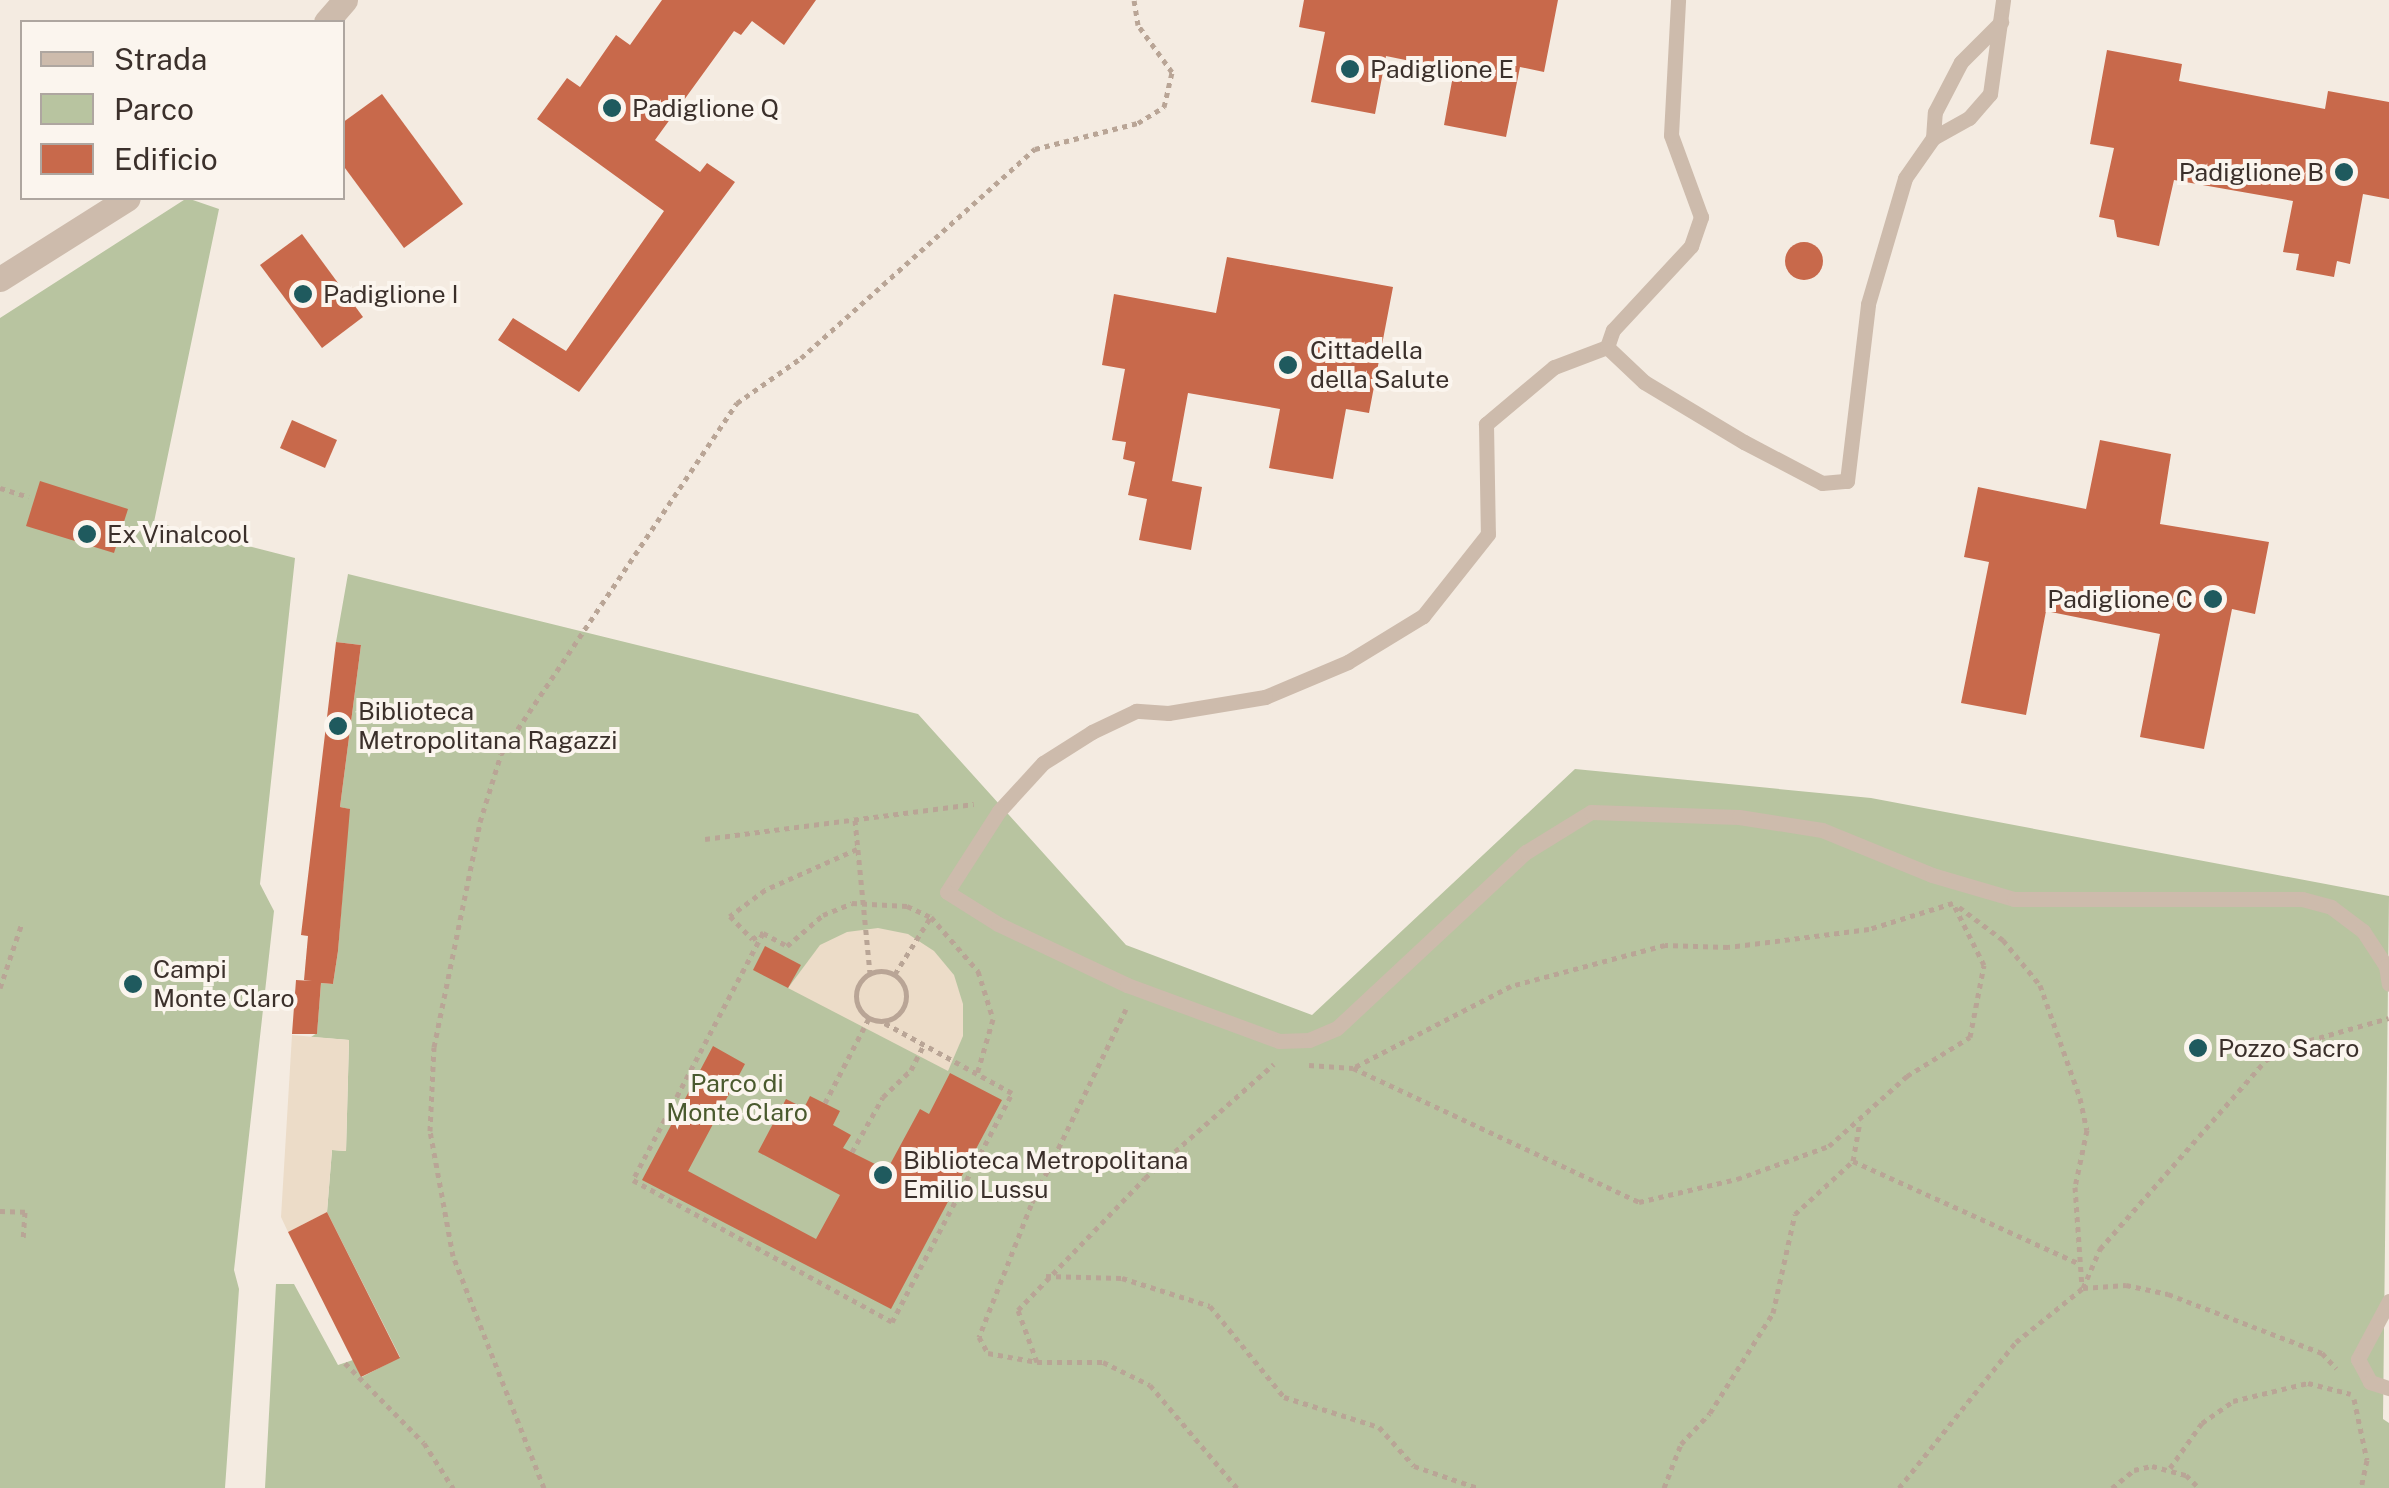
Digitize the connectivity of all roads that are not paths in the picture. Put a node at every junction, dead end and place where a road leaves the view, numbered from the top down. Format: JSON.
{"nodes":[{"id":1,"x":345,"y":0,"type":"edge"},
{"id":2,"x":1678,"y":0,"type":"edge"},
{"id":3,"x":2003,"y":0,"type":"edge"},
{"id":4,"x":328,"y":20,"type":"edge"},
{"id":5,"x":2001,"y":22,"type":"junction"},
{"id":6,"x":1933,"y":138,"type":"junction"},
{"id":7,"x":125,"y":200,"type":"edge"},
{"id":8,"x":0,"y":278,"type":"edge"},
{"id":9,"x":1607,"y":347,"type":"junction"},
{"id":10,"x":2389,"y":984,"type":"edge"},
{"id":11,"x":2389,"y":1301,"type":"edge"},
{"id":12,"x":2389,"y":1388,"type":"edge"}],
"edges":[{"from":1,"to":4,"type":"street"},
{"from":2,"to":9,"type":"lane"},
{"from":3,"to":5,"type":"lane"},
{"from":5,"to":6,"type":"lane"},
{"from":5,"to":6,"type":"lane"},
{"from":6,"to":9,"type":"lane"},
{"from":7,"to":8,"type":"street"},
{"from":9,"to":10,"type":"lane"},
{"from":11,"to":12,"type":"lane"}]}
